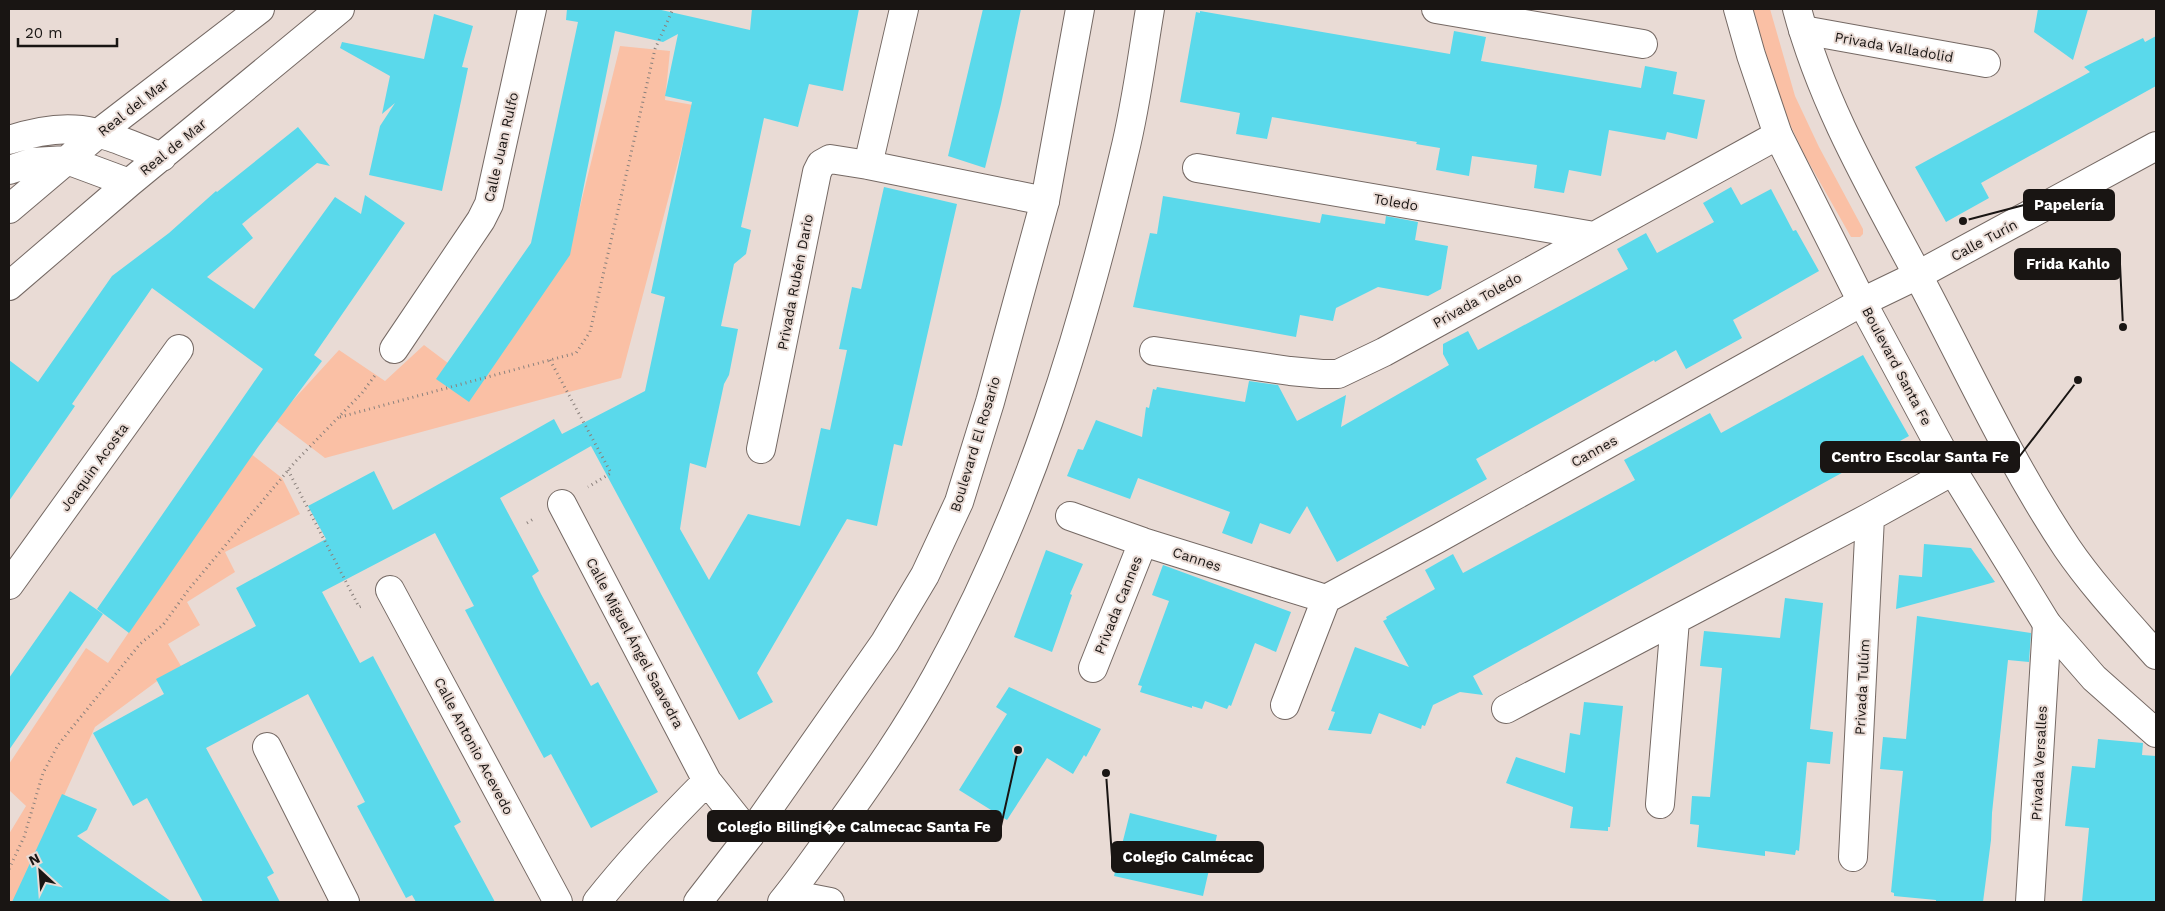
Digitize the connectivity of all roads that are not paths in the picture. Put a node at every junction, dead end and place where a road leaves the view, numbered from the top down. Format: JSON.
{"nodes":[{"id":1,"x":260,"y":9,"type":"edge"},
{"id":2,"x":340,"y":9,"type":"edge"},
{"id":3,"x":532,"y":9,"type":"edge"},
{"id":4,"x":904,"y":9,"type":"edge"},
{"id":5,"x":1080,"y":9,"type":"edge"},
{"id":6,"x":1150,"y":9,"type":"edge"},
{"id":7,"x":1738,"y":9,"type":"edge"},
{"id":8,"x":1453,"y":10,"type":"edge"},
{"id":9,"x":1800,"y":19,"type":"edge"},
{"id":10,"x":1642,"y":44,"type":"dead end"},
{"id":11,"x":1986,"y":63,"type":"dead end"},
{"id":12,"x":100,"y":132,"type":"junction"},
{"id":13,"x":1778,"y":135,"type":"junction"},
{"id":14,"x":9,"y":140,"type":"edge"},
{"id":15,"x":2156,"y":146,"type":"edge"},
{"id":16,"x":162,"y":157,"type":"junction"},
{"id":17,"x":67,"y":160,"type":"junction"},
{"id":18,"x":868,"y":165,"type":"junction"},
{"id":19,"x":1197,"y":168,"type":"dead end"},
{"id":20,"x":9,"y":170,"type":"edge"},
{"id":21,"x":129,"y":183,"type":"junction"},
{"id":22,"x":1045,"y":201,"type":"junction"},
{"id":23,"x":9,"y":209,"type":"edge"},
{"id":24,"x":1594,"y":236,"type":"junction"},
{"id":25,"x":1918,"y":275,"type":"junction"},
{"id":26,"x":9,"y":286,"type":"edge"},
{"id":27,"x":1862,"y":302,"type":"junction"},
{"id":28,"x":179,"y":349,"type":"dead end"},
{"id":29,"x":394,"y":349,"type":"road end"},
{"id":30,"x":1154,"y":350,"type":"dead end"},
{"id":31,"x":761,"y":449,"type":"dead end"},
{"id":32,"x":1953,"y":471,"type":"junction"},
{"id":33,"x":562,"y":504,"type":"dead end"},
{"id":34,"x":1070,"y":516,"type":"dead end"},
{"id":35,"x":1870,"y":518,"type":"junction"},
{"id":36,"x":1143,"y":542,"type":"junction"},
{"id":37,"x":9,"y":585,"type":"edge"},
{"id":38,"x":390,"y":590,"type":"road end"},
{"id":39,"x":1326,"y":599,"type":"junction"},
{"id":40,"x":1675,"y":620,"type":"junction"},
{"id":41,"x":2047,"y":624,"type":"junction"},
{"id":42,"x":2156,"y":655,"type":"edge"},
{"id":43,"x":1093,"y":668,"type":"dead end"},
{"id":44,"x":1285,"y":705,"type":"dead end"},
{"id":45,"x":1506,"y":709,"type":"dead end"},
{"id":46,"x":2156,"y":733,"type":"edge"},
{"id":47,"x":267,"y":747,"type":"dead end"},
{"id":48,"x":707,"y":781,"type":"junction"},
{"id":49,"x":1660,"y":804,"type":"dead end"},
{"id":50,"x":750,"y":835,"type":"junction"},
{"id":51,"x":1853,"y":857,"type":"dead end"},
{"id":52,"x":786,"y":898,"type":"edge"},
{"id":53,"x":345,"y":902,"type":"edge"},
{"id":54,"x":558,"y":902,"type":"edge"},
{"id":55,"x":597,"y":902,"type":"edge"},
{"id":56,"x":698,"y":902,"type":"edge"},
{"id":57,"x":830,"y":902,"type":"edge"},
{"id":58,"x":2030,"y":902,"type":"edge"}],
"edges":[{"from":1,"to":12,"type":"street","name":"Real del Mar"},
{"from":2,"to":16,"type":"street","name":"Real de Mar"},
{"from":3,"to":29,"type":"street","name":"Calle Juan Rulfo"},
{"from":4,"to":18,"type":"street"},
{"from":5,"to":22,"type":"street","name":"Boulevard El Rosario"},
{"from":6,"to":52,"type":"street"},
{"from":7,"to":13,"type":"street","name":"Boulevard Santa Fe"},
{"from":8,"to":10,"type":"street"},
{"from":9,"to":11,"type":"street","name":"Privada Valladolid"},
{"from":9,"to":25,"type":"street"},
{"from":12,"to":14,"type":"street"},
{"from":12,"to":16,"type":"street"},
{"from":12,"to":17,"type":"street","name":"Real del Mar"},
{"from":13,"to":24,"type":"street","name":"Privada Toledo"},
{"from":13,"to":27,"type":"street","name":"Boulevard Santa Fe"},
{"from":15,"to":25,"type":"street","name":"Calle Turín"},
{"from":16,"to":21,"type":"street","name":"Real de Mar"},
{"from":17,"to":20,"type":"street"},
{"from":17,"to":21,"type":"street"},
{"from":17,"to":23,"type":"street","name":"Real del Mar"},
{"from":18,"to":22,"type":"street","name":"Privada Rubén Dario"},
{"from":18,"to":31,"type":"street","name":"Privada Rubén Dario"},
{"from":19,"to":24,"type":"street","name":"Toledo"},
{"from":21,"to":26,"type":"street","name":"Real de Mar"},
{"from":22,"to":50,"type":"street","name":"Boulevard El Rosario"},
{"from":24,"to":30,"type":"street","name":"Privada Toledo"},
{"from":25,"to":27,"type":"street","name":"Calle Turín"},
{"from":25,"to":42,"type":"street"},
{"from":27,"to":32,"type":"street","name":"Boulevard Santa Fe"},
{"from":27,"to":39,"type":"street","name":"Cannes"},
{"from":28,"to":37,"type":"street","name":"Joaquin Acosta"},
{"from":32,"to":35,"type":"street"},
{"from":32,"to":41,"type":"street","name":"Boulevard Santa Fe"},
{"from":33,"to":48,"type":"street","name":"Calle Miguel Ángel Saavedra"},
{"from":34,"to":36,"type":"street","name":"Cannes"},
{"from":35,"to":40,"type":"street"},
{"from":35,"to":51,"type":"street","name":"Privada Tulúm"},
{"from":36,"to":39,"type":"street","name":"Cannes"},
{"from":36,"to":43,"type":"street","name":"Privada Cannes"},
{"from":38,"to":54,"type":"street","name":"Calle Antonio Acevedo"},
{"from":39,"to":44,"type":"street"},
{"from":40,"to":45,"type":"street"},
{"from":40,"to":49,"type":"street"},
{"from":41,"to":46,"type":"street","name":"Boulevard Santa Fe"},
{"from":41,"to":58,"type":"street","name":"Privada Versalles"},
{"from":47,"to":53,"type":"street"},
{"from":48,"to":50,"type":"street","name":"Calle Miguel Ángel Saavedra"},
{"from":48,"to":55,"type":"street"},
{"from":50,"to":56,"type":"street","name":"Boulevard El Rosario"},
{"from":52,"to":57,"type":"street"}]}
